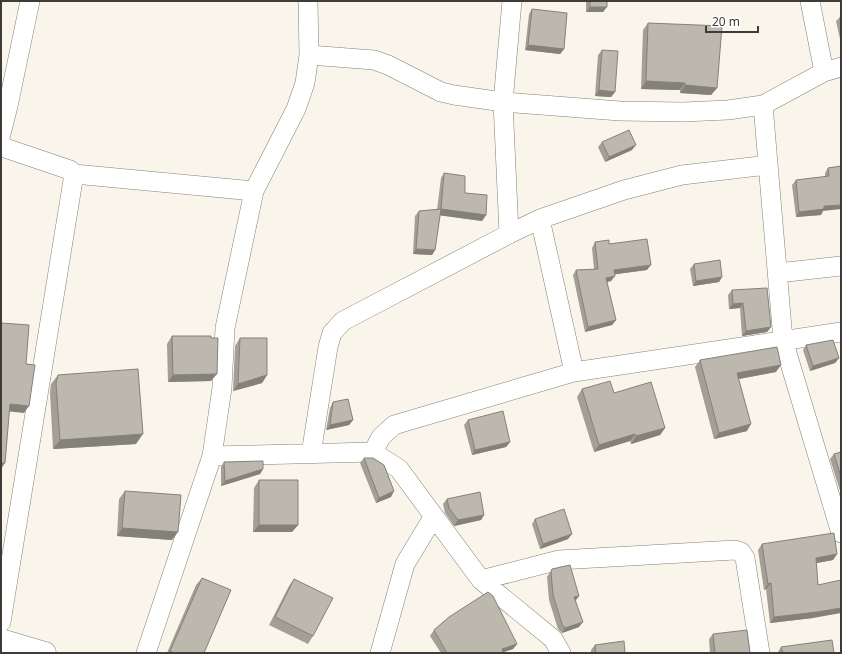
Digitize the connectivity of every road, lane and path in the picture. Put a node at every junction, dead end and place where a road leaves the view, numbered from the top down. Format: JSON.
{"nodes":[{"id":1,"x":30,"y":1,"type":"edge"},
{"id":2,"x":308,"y":1,"type":"edge"},
{"id":3,"x":512,"y":1,"type":"edge"},
{"id":4,"x":810,"y":1,"type":"edge"},
{"id":5,"x":309,"y":55,"type":"junction"},
{"id":6,"x":832,"y":70,"type":"edge"},
{"id":7,"x":503,"y":102,"type":"junction"},
{"id":8,"x":763,"y":105,"type":"junction"},
{"id":9,"x":5,"y":106,"type":"edge"},
{"id":10,"x":1,"y":134,"type":"edge"},
{"id":11,"x":1,"y":143,"type":"edge"},
{"id":12,"x":768,"y":165,"type":"junction"},
{"id":13,"x":74,"y":174,"type":"junction"},
{"id":14,"x":254,"y":191,"type":"junction"},
{"id":15,"x":540,"y":219,"type":"junction"},
{"id":16,"x":509,"y":234,"type":"junction"},
{"id":17,"x":841,"y":266,"type":"edge"},
{"id":18,"x":778,"y":273,"type":"junction"},
{"id":19,"x":841,"y":332,"type":"edge"},
{"id":20,"x":783,"y":340,"type":"junction"},
{"id":21,"x":574,"y":372,"type":"junction"},
{"id":22,"x":373,"y":452,"type":"junction"},
{"id":23,"x":310,"y":454,"type":"junction"},
{"id":24,"x":212,"y":456,"type":"junction"},
{"id":25,"x":434,"y":516,"type":"junction"},
{"id":26,"x":841,"y":533,"type":"edge"},
{"id":27,"x":481,"y":580,"type":"junction"},
{"id":28,"x":1,"y":622,"type":"edge"},
{"id":29,"x":1,"y":640,"type":"edge"},
{"id":30,"x":45,"y":653,"type":"edge"},
{"id":31,"x":146,"y":653,"type":"edge"},
{"id":32,"x":380,"y":653,"type":"edge"},
{"id":33,"x":561,"y":653,"type":"edge"},
{"id":34,"x":760,"y":653,"type":"edge"}],
"edges":[{"from":1,"to":9,"type":"street"},
{"from":2,"to":5,"type":"street"},
{"from":3,"to":7,"type":"street"},
{"from":4,"to":6,"type":"street"},
{"from":5,"to":7,"type":"street"},
{"from":5,"to":14,"type":"street"},
{"from":6,"to":8,"type":"street"},
{"from":7,"to":8,"type":"street"},
{"from":7,"to":16,"type":"street"},
{"from":8,"to":12,"type":"street"},
{"from":9,"to":10,"type":"street"},
{"from":11,"to":13,"type":"street"},
{"from":12,"to":15,"type":"street"},
{"from":12,"to":18,"type":"street"},
{"from":13,"to":14,"type":"street"},
{"from":13,"to":28,"type":"street"},
{"from":14,"to":24,"type":"street"},
{"from":15,"to":16,"type":"street"},
{"from":15,"to":21,"type":"street"},
{"from":16,"to":23,"type":"street"},
{"from":17,"to":18,"type":"street"},
{"from":18,"to":20,"type":"street"},
{"from":19,"to":20,"type":"street"},
{"from":20,"to":21,"type":"street"},
{"from":20,"to":26,"type":"street"},
{"from":21,"to":22,"type":"street"},
{"from":22,"to":23,"type":"street"},
{"from":22,"to":25,"type":"street"},
{"from":23,"to":24,"type":"street"},
{"from":24,"to":31,"type":"street"},
{"from":25,"to":27,"type":"street"},
{"from":25,"to":32,"type":"street"},
{"from":27,"to":33,"type":"street"},
{"from":27,"to":34,"type":"street"},
{"from":29,"to":30,"type":"street"}]}
